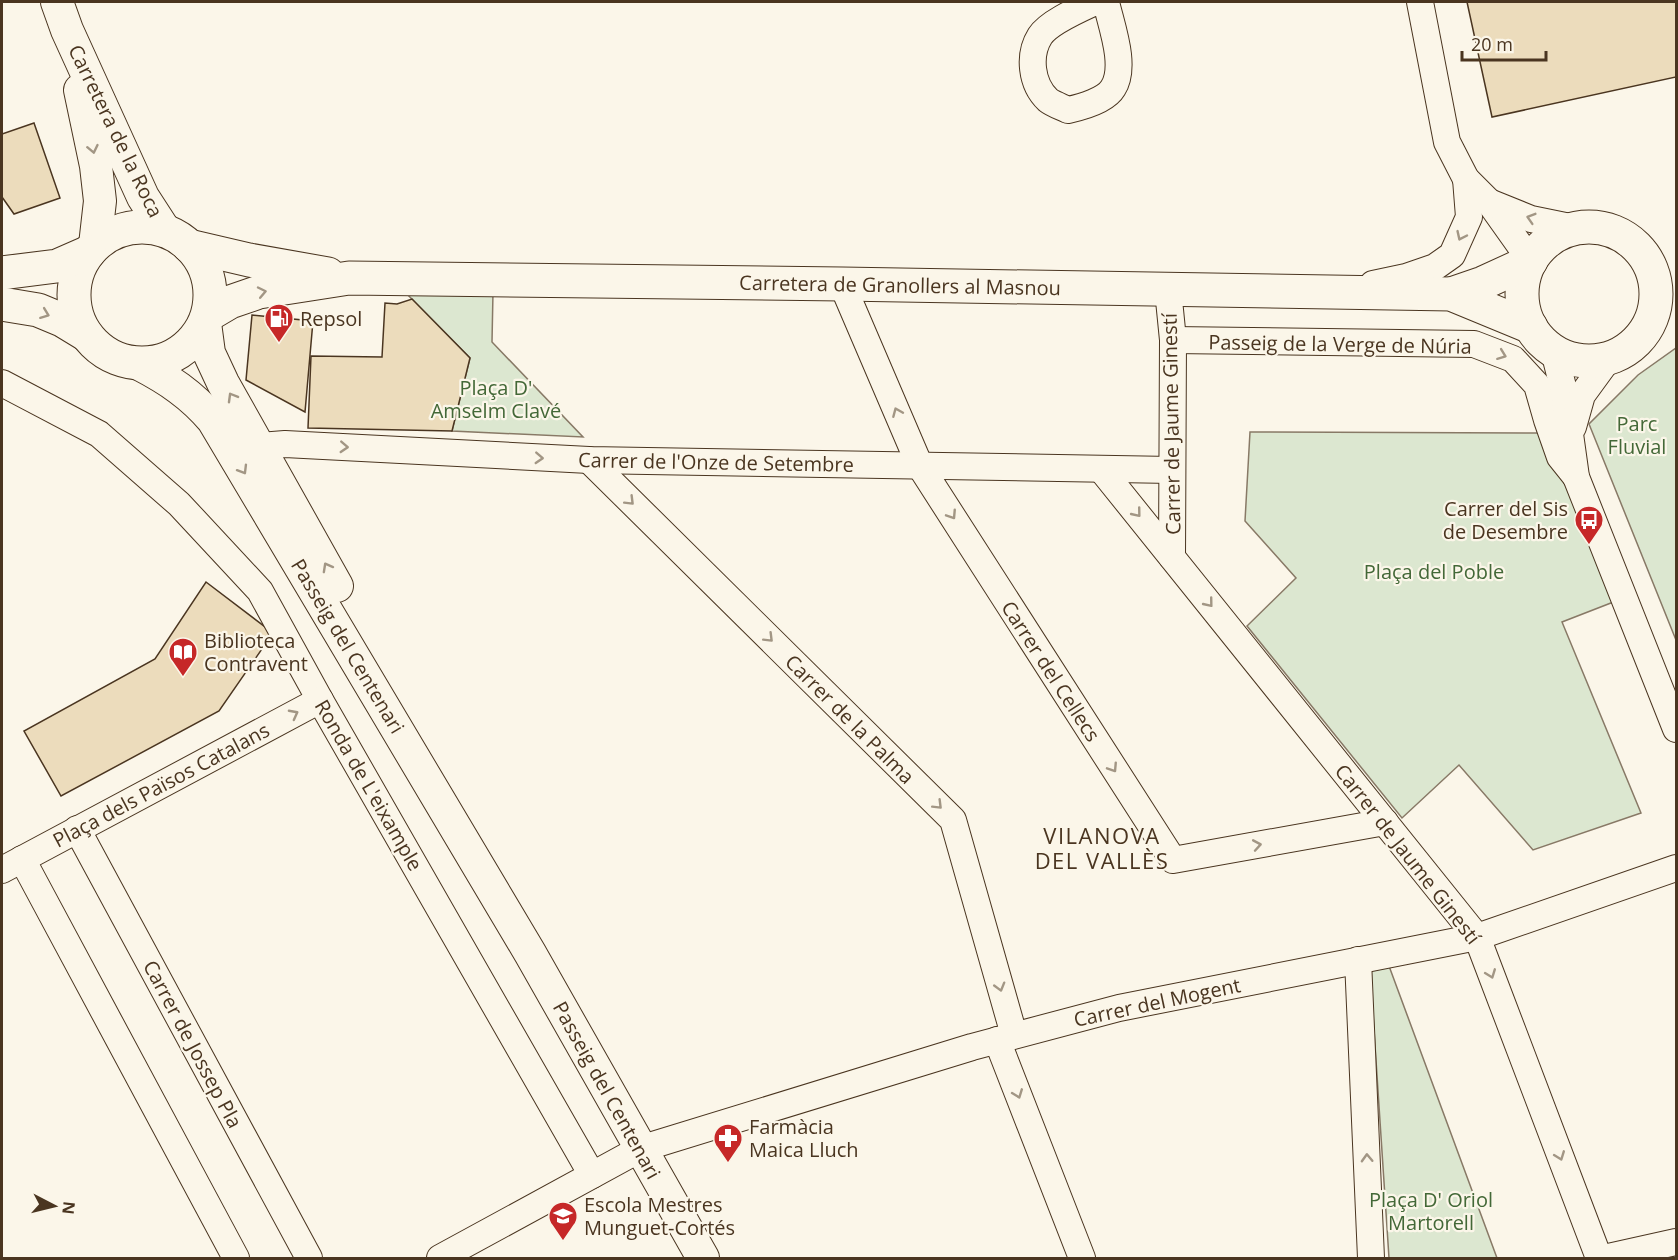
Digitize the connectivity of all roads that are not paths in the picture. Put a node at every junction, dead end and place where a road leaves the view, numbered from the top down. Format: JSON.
{"nodes":[{"id":1,"x":1095,"y":2,"type":"edge"},
{"id":2,"x":1106,"y":2,"type":"edge"},
{"id":3,"x":1420,"y":2,"type":"edge"},
{"id":4,"x":62,"y":16,"type":"edge"},
{"id":5,"x":1466,"y":179,"type":"junction"},
{"id":6,"x":1489,"y":201,"type":"junction"},
{"id":7,"x":1575,"y":228,"type":"junction"},
{"id":8,"x":177,"y":238,"type":"junction"},
{"id":9,"x":92,"y":249,"type":"junction"},
{"id":10,"x":1531,"y":261,"type":"junction"},
{"id":11,"x":1663,"y":269,"type":"edge"},
{"id":12,"x":2,"y":273,"type":"edge"},
{"id":13,"x":349,"y":278,"type":"junction"},
{"id":14,"x":842,"y":284,"type":"junction"},
{"id":15,"x":1168,"y":290,"type":"junction"},
{"id":16,"x":1337,"y":291,"type":"junction"},
{"id":17,"x":1451,"y":294,"type":"junction"},
{"id":18,"x":2,"y":304,"type":"edge"},
{"id":19,"x":206,"y":319,"type":"junction"},
{"id":20,"x":1677,"y":319,"type":"edge"},
{"id":21,"x":1531,"y":327,"type":"junction"},
{"id":22,"x":1643,"y":333,"type":"junction"},
{"id":23,"x":86,"y":334,"type":"junction"},
{"id":24,"x":1173,"y":340,"type":"junction"},
{"id":25,"x":1554,"y":351,"type":"junction"},
{"id":26,"x":1609,"y":358,"type":"junction"},
{"id":27,"x":139,"y":364,"type":"junction"},
{"id":28,"x":2,"y":383,"type":"edge"},
{"id":29,"x":1571,"y":433,"type":"junction"},
{"id":30,"x":260,"y":446,"type":"junction"},
{"id":31,"x":589,"y":460,"type":"junction"},
{"id":32,"x":920,"y":466,"type":"junction"},
{"id":33,"x":1101,"y":469,"type":"junction"},
{"id":34,"x":1172,"y":470,"type":"junction"},
{"id":35,"x":1576,"y":477,"type":"junction"},
{"id":36,"x":1172,"y":557,"type":"junction"},
{"id":37,"x":320,"y":700,"type":"junction"},
{"id":38,"x":1677,"y":729,"type":"edge"},
{"id":39,"x":1385,"y":822,"type":"junction"},
{"id":40,"x":77,"y":829,"type":"junction"},
{"id":41,"x":12,"y":864,"type":"edge"},
{"id":42,"x":1677,"y":868,"type":"edge"},
{"id":43,"x":1477,"y":937,"type":"junction"},
{"id":44,"x":530,"y":953,"type":"junction"},
{"id":45,"x":1358,"y":960,"type":"junction"},
{"id":46,"x":1005,"y":1038,"type":"junction"},
{"id":47,"x":640,"y":1149,"type":"junction"},
{"id":48,"x":592,"y":1175,"type":"junction"},
{"id":49,"x":1677,"y":1242,"type":"edge"},
{"id":50,"x":236,"y":1258,"type":"edge"},
{"id":51,"x":309,"y":1258,"type":"edge"},
{"id":52,"x":440,"y":1258,"type":"edge"},
{"id":53,"x":703,"y":1258,"type":"edge"},
{"id":54,"x":1082,"y":1258,"type":"edge"},
{"id":55,"x":1371,"y":1258,"type":"edge"},
{"id":56,"x":1599,"y":1258,"type":"edge"},
{"id":57,"x":1604,"y":1258,"type":"edge"}],
"edges":[{"from":1,"to":2,"type":"street"},
{"from":3,"to":5,"type":"street"},
{"from":4,"to":8,"type":"street","name":"Carretera de la Roca"},
{"from":4,"to":9,"type":"street","name":"Carretera de la Roca","one_way":true},
{"from":5,"to":6,"type":"street"},
{"from":5,"to":16,"type":"street","one_way":true},
{"from":7,"to":6,"type":"street","one_way":true},
{"from":6,"to":10,"type":"street"},
{"from":7,"to":10,"type":"main road"},
{"from":7,"to":11,"type":"main road"},
{"from":8,"to":9,"type":"main road"},
{"from":8,"to":13,"type":"main road","name":"Carretera de Granollers al Masnou"},
{"from":8,"to":19,"type":"main road"},
{"from":9,"to":12,"type":"main road"},
{"from":9,"to":23,"type":"main road"},
{"from":10,"to":17,"type":"main road","name":"Carretera de Granollers al Masnou"},
{"from":10,"to":21,"type":"main road"},
{"from":11,"to":22,"type":"main road"},
{"from":13,"to":14,"type":"main road","name":"Carretera de Granollers al Masnou"},
{"from":19,"to":13,"type":"main road","name":"Carretera de Granollers al Masnou","one_way":true},
{"from":14,"to":15,"type":"main road","name":"Carretera de Granollers al Masnou"},
{"from":32,"to":14,"type":"street","name":"Carrer del Cellecs","one_way":true},
{"from":15,"to":16,"type":"main road","name":"Carretera de Granollers al Masnou"},
{"from":15,"to":24,"type":"street","name":"Carrer de Jaume Ginestí"},
{"from":16,"to":17,"type":"main road","name":"Carretera de Granollers al Masnou"},
{"from":17,"to":21,"type":"main road","name":"Carretera de Granollers al Masnou"},
{"from":18,"to":23,"type":"main road","one_way":true},
{"from":19,"to":27,"type":"main road"},
{"from":30,"to":19,"type":"street","name":"Passeig del Centenari","one_way":true},
{"from":20,"to":22,"type":"main road"},
{"from":21,"to":25,"type":"main road"},
{"from":22,"to":26,"type":"main road"},
{"from":23,"to":27,"type":"main road"},
{"from":24,"to":34,"type":"street","name":"Carrer de Jaume Ginestí"},
{"from":24,"to":35,"type":"street","name":"Passeig de la Verge de Núria","one_way":true},
{"from":25,"to":26,"type":"main road"},
{"from":25,"to":29,"type":"street"},
{"from":26,"to":29,"type":"street"},
{"from":27,"to":44,"type":"street","name":"Passeig del Centenari","one_way":true},
{"from":28,"to":37,"type":"street","name":"Ronda de L'eixample"},
{"from":29,"to":35,"type":"street"},
{"from":30,"to":31,"type":"street","name":"Carrer de l'Onze de Setembre","one_way":true},
{"from":44,"to":30,"type":"street","name":"Passeig del Centenari","one_way":true},
{"from":31,"to":32,"type":"street","name":"Carrer de l'Onze de Setembre"},
{"from":31,"to":46,"type":"street","name":"Carrer de la Palma","one_way":true},
{"from":32,"to":33,"type":"street","name":"Carrer de l'Onze de Setembre"},
{"from":32,"to":39,"type":"street","name":"Carrer del Cellecs","one_way":true},
{"from":33,"to":34,"type":"street","name":"Carrer de l'Onze de Setembre"},
{"from":33,"to":36,"type":"street","name":"Carrer de Jaume Ginestí","one_way":true},
{"from":34,"to":36,"type":"street","name":"Carrer de Jaume Ginestí"},
{"from":35,"to":38,"type":"street"},
{"from":36,"to":39,"type":"street","name":"Carrer de Jaume Ginestí","one_way":true},
{"from":40,"to":37,"type":"street","name":"Plaça dels Països Catalans","one_way":true},
{"from":37,"to":48,"type":"street","name":"Ronda de L'eixample"},
{"from":39,"to":43,"type":"street","name":"Carrer de Jaume Ginestí"},
{"from":40,"to":41,"type":"street","name":"Plaça dels Països Catalans"},
{"from":40,"to":51,"type":"street","name":"Carrer de Jossep Pla"},
{"from":41,"to":50,"type":"street"},
{"from":42,"to":43,"type":"street","name":"Carrer del Mogent"},
{"from":43,"to":45,"type":"street","name":"Carrer del Mogent"},
{"from":43,"to":56,"type":"street","name":"Carrer de Jaume Ginestí","one_way":true},
{"from":44,"to":47,"type":"street","name":"Passeig del Centenari"},
{"from":45,"to":46,"type":"street","name":"Carrer del Mogent"},
{"from":55,"to":45,"type":"street","one_way":true},
{"from":46,"to":47,"type":"street","name":"Carrer del Mogent"},
{"from":46,"to":54,"type":"street","name":"Carrer de la Palma","one_way":true},
{"from":47,"to":48,"type":"street","name":"Carrer del Mogent"},
{"from":47,"to":53,"type":"street","name":"Passeig del Centenari"},
{"from":48,"to":52,"type":"street","name":"Carrer del Mogent"},
{"from":49,"to":57,"type":"street"}]}
